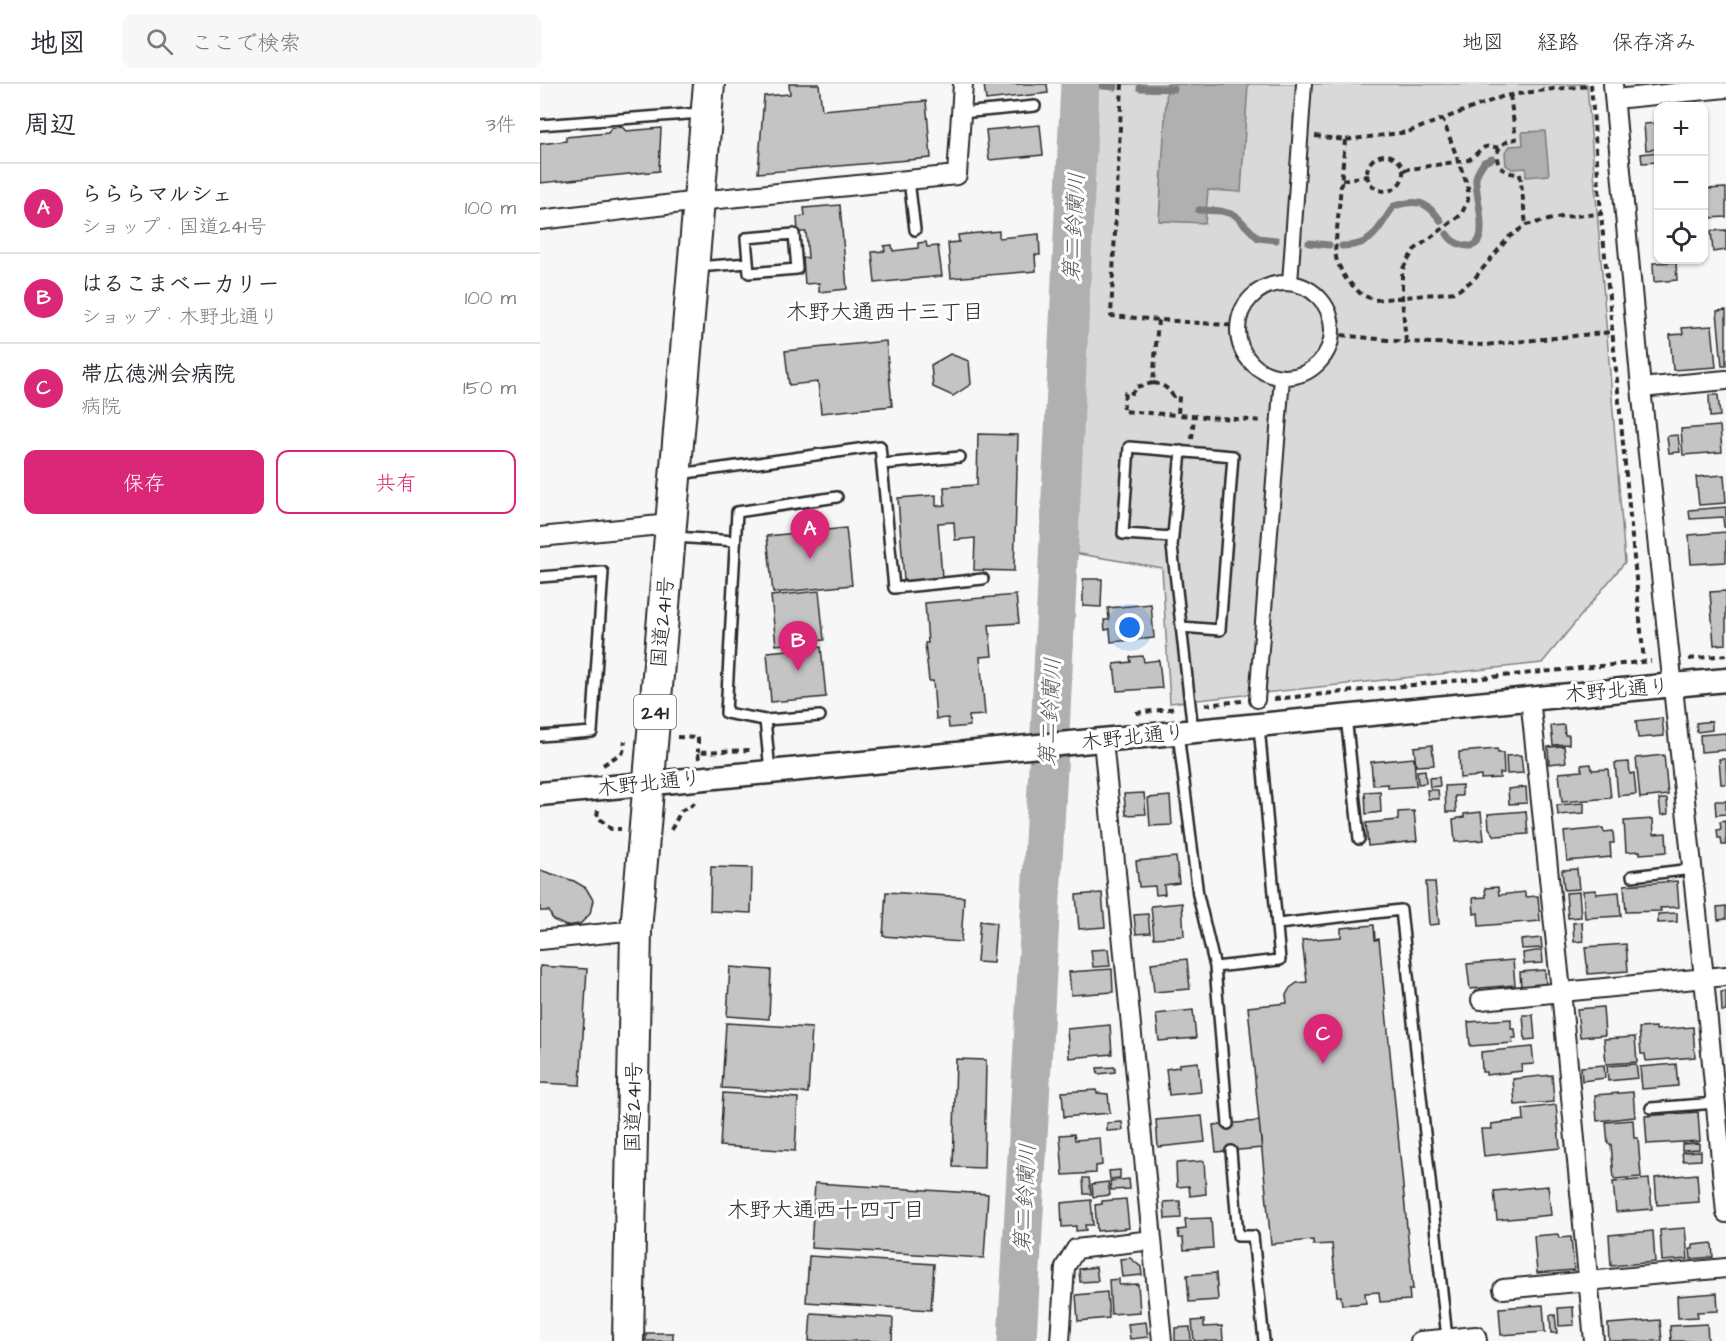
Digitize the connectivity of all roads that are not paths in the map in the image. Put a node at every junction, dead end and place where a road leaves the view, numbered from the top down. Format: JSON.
{"nodes":[{"id":1,"x":963,"y":84,"type":"edge"},
{"id":2,"x":1304,"y":84,"type":"edge"},
{"id":3,"x":1726,"y":88,"type":"edge"},
{"id":4,"x":1614,"y":92,"type":"edge"},
{"id":5,"x":708,"y":98,"type":"edge"},
{"id":6,"x":1035,"y":106,"type":"dead end"},
{"id":7,"x":961,"y":113,"type":"junction"},
{"id":8,"x":540,"y":125,"type":"edge"},
{"id":9,"x":909,"y":180,"type":"junction"},
{"id":10,"x":699,"y":201,"type":"junction"},
{"id":11,"x":540,"y":210,"type":"edge"},
{"id":12,"x":540,"y":220,"type":"edge"},
{"id":13,"x":915,"y":230,"type":"dead end"},
{"id":14,"x":748,"y":263,"type":"junction"},
{"id":15,"x":693,"y":267,"type":"junction"},
{"id":16,"x":1290,"y":283,"type":"junction"},
{"id":17,"x":1282,"y":377,"type":"junction"},
{"id":18,"x":1726,"y":380,"type":"edge"},
{"id":19,"x":1641,"y":388,"type":"junction"},
{"id":20,"x":1181,"y":451,"type":"junction"},
{"id":21,"x":960,"y":457,"type":"dead end"},
{"id":22,"x":882,"y":464,"type":"junction"},
{"id":23,"x":674,"y":474,"type":"junction"},
{"id":24,"x":837,"y":497,"type":"dead end"},
{"id":25,"x":669,"y":531,"type":"junction"},
{"id":26,"x":540,"y":537,"type":"edge"},
{"id":27,"x":1173,"y":537,"type":"junction"},
{"id":28,"x":735,"y":542,"type":"junction"},
{"id":29,"x":540,"y":578,"type":"edge"},
{"id":30,"x":983,"y":579,"type":"dead end"},
{"id":31,"x":1181,"y":627,"type":"junction"},
{"id":32,"x":1726,"y":680,"type":"edge"},
{"id":33,"x":1673,"y":684,"type":"junction"},
{"id":34,"x":1530,"y":698,"type":"junction"},
{"id":35,"x":1257,"y":700,"type":"road end"},
{"id":36,"x":820,"y":716,"type":"dead end"},
{"id":37,"x":1346,"y":716,"type":"junction"},
{"id":38,"x":765,"y":720,"type":"junction"},
{"id":39,"x":1259,"y":724,"type":"junction"},
{"id":40,"x":1186,"y":732,"type":"junction"},
{"id":41,"x":540,"y":736,"type":"edge"},
{"id":42,"x":1103,"y":740,"type":"junction"},
{"id":43,"x":770,"y":773,"type":"junction"},
{"id":44,"x":649,"y":783,"type":"junction"},
{"id":45,"x":540,"y":794,"type":"edge"},
{"id":46,"x":1359,"y":839,"type":"dead end"},
{"id":47,"x":1693,"y":869,"type":"junction"},
{"id":48,"x":1632,"y":876,"type":"dead end"},
{"id":49,"x":1278,"y":924,"type":"junction"},
{"id":50,"x":636,"y":930,"type":"junction"},
{"id":51,"x":540,"y":940,"type":"edge"},
{"id":52,"x":1215,"y":967,"type":"junction"},
{"id":53,"x":1726,"y":976,"type":"edge"},
{"id":54,"x":1704,"y":978,"type":"junction"},
{"id":55,"x":1561,"y":991,"type":"junction"},
{"id":56,"x":1481,"y":1000,"type":"dead end"},
{"id":57,"x":1716,"y":1103,"type":"junction"},
{"id":58,"x":1651,"y":1108,"type":"dead end"},
{"id":59,"x":1228,"y":1124,"type":"dead end"},
{"id":60,"x":1231,"y":1150,"type":"dead end"},
{"id":61,"x":1726,"y":1213,"type":"edge"},
{"id":62,"x":1152,"y":1240,"type":"junction"},
{"id":63,"x":1726,"y":1268,"type":"edge"},
{"id":64,"x":1588,"y":1280,"type":"junction"},
{"id":65,"x":1503,"y":1289,"type":"dead end"},
{"id":66,"x":1447,"y":1338,"type":"junction"},
{"id":67,"x":628,"y":1341,"type":"edge"},
{"id":68,"x":1060,"y":1341,"type":"edge"},
{"id":69,"x":1162,"y":1341,"type":"edge"},
{"id":70,"x":1264,"y":1341,"type":"edge"},
{"id":71,"x":1420,"y":1341,"type":"edge"},
{"id":72,"x":1477,"y":1341,"type":"edge"},
{"id":73,"x":1594,"y":1341,"type":"edge"}],
"edges":[{"from":1,"to":7,"type":"street"},
{"from":2,"to":16,"type":"street"},
{"from":3,"to":4,"type":"street"},
{"from":4,"to":19,"type":"street"},
{"from":5,"to":8,"type":"lane"},
{"from":5,"to":10,"type":"highway","name":"国道241号","number":"241"},
{"from":6,"to":7,"type":"lane"},
{"from":7,"to":9,"type":"street"},
{"from":9,"to":10,"type":"street"},
{"from":9,"to":13,"type":"lane"},
{"from":10,"to":12,"type":"street"},
{"from":10,"to":15,"type":"highway","name":"国道241号","number":"241"},
{"from":11,"to":12,"type":"lane"},
{"from":14,"to":14,"type":"lane"},
{"from":14,"to":15,"type":"lane"},
{"from":15,"to":23,"type":"highway","name":"国道241号","number":"241"},
{"from":16,"to":17,"type":"street"},
{"from":16,"to":17,"type":"street"},
{"from":17,"to":35,"type":"street"},
{"from":18,"to":19,"type":"street"},
{"from":19,"to":33,"type":"street"},
{"from":20,"to":27,"type":"lane"},
{"from":20,"to":27,"type":"lane"},
{"from":20,"to":31,"type":"lane"},
{"from":21,"to":22,"type":"lane"},
{"from":22,"to":23,"type":"lane"},
{"from":22,"to":30,"type":"lane"},
{"from":23,"to":25,"type":"highway","name":"国道241号","number":"241"},
{"from":24,"to":28,"type":"lane"},
{"from":25,"to":26,"type":"street"},
{"from":25,"to":28,"type":"lane"},
{"from":25,"to":44,"type":"highway","name":"国道241号","number":"241"},
{"from":27,"to":31,"type":"lane"},
{"from":28,"to":38,"type":"lane"},
{"from":29,"to":41,"type":"lane"},
{"from":31,"to":40,"type":"lane"},
{"from":32,"to":33,"type":"street","name":"木野北通り"},
{"from":33,"to":34,"type":"street","name":"木野北通り"},
{"from":33,"to":47,"type":"street"},
{"from":34,"to":37,"type":"street","name":"木野北通り"},
{"from":34,"to":55,"type":"street"},
{"from":36,"to":38,"type":"lane"},
{"from":37,"to":39,"type":"street","name":"木野北通り"},
{"from":37,"to":46,"type":"lane"},
{"from":38,"to":43,"type":"lane"},
{"from":39,"to":40,"type":"street","name":"木野北通り"},
{"from":39,"to":49,"type":"lane"},
{"from":40,"to":42,"type":"street","name":"木野北通り"},
{"from":40,"to":52,"type":"lane"},
{"from":42,"to":43,"type":"street","name":"木野北通り"},
{"from":42,"to":62,"type":"street"},
{"from":43,"to":44,"type":"street","name":"木野北通り"},
{"from":44,"to":45,"type":"street","name":"木野北通り"},
{"from":44,"to":50,"type":"highway","name":"国道241号","number":"241"},
{"from":47,"to":48,"type":"lane"},
{"from":47,"to":54,"type":"street"},
{"from":49,"to":52,"type":"lane"},
{"from":49,"to":66,"type":"lane"},
{"from":50,"to":51,"type":"street"},
{"from":50,"to":67,"type":"highway","name":"国道241号","number":"241"},
{"from":52,"to":59,"type":"lane"},
{"from":53,"to":54,"type":"street"},
{"from":54,"to":55,"type":"street"},
{"from":54,"to":57,"type":"street"},
{"from":55,"to":56,"type":"street"},
{"from":55,"to":64,"type":"street"},
{"from":57,"to":58,"type":"lane"},
{"from":57,"to":61,"type":"street"},
{"from":60,"to":70,"type":"lane"},
{"from":62,"to":68,"type":"street"},
{"from":62,"to":69,"type":"street"},
{"from":63,"to":64,"type":"street"},
{"from":64,"to":65,"type":"street"},
{"from":64,"to":73,"type":"street"},
{"from":66,"to":71,"type":"street"},
{"from":66,"to":72,"type":"street"}]}
